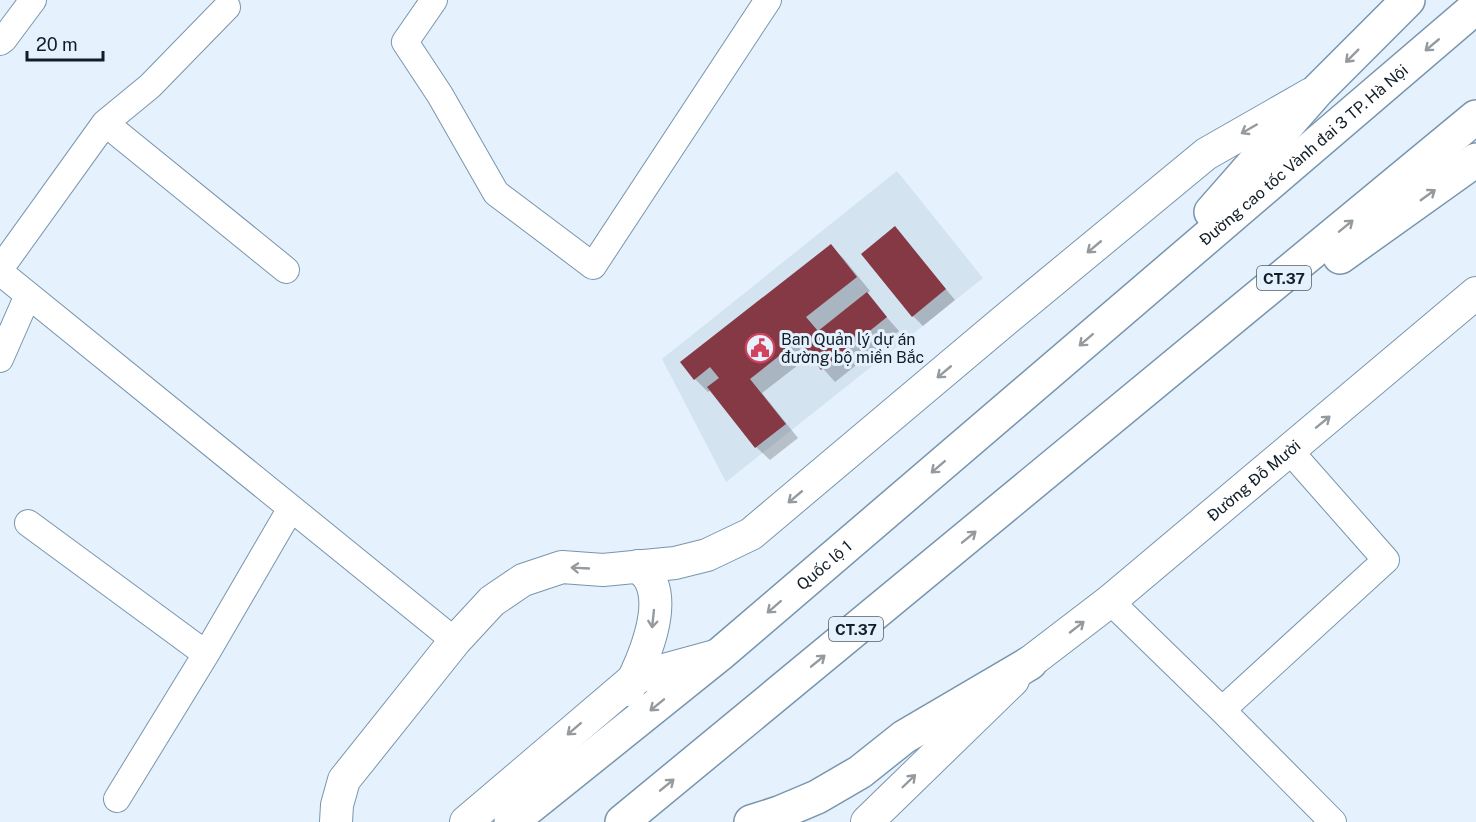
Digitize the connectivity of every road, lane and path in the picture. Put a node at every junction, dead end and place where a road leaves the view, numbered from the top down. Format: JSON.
{"nodes":[{"id":1,"x":33,"y":0,"type":"edge"},
{"id":2,"x":434,"y":0,"type":"edge"},
{"id":3,"x":768,"y":0,"type":"edge"},
{"id":4,"x":1408,"y":0,"type":"edge"},
{"id":5,"x":227,"y":7,"type":"dead end"},
{"id":6,"x":1476,"y":7,"type":"edge"},
{"id":7,"x":1,"y":43,"type":"edge"},
{"id":8,"x":1318,"y":90,"type":"junction"},
{"id":9,"x":1476,"y":117,"type":"edge"},
{"id":10,"x":105,"y":123,"type":"junction"},
{"id":11,"x":1476,"y":160,"type":"edge"},
{"id":12,"x":286,"y":270,"type":"dead end"},
{"id":13,"x":0,"y":271,"type":"edge"},
{"id":14,"x":1476,"y":293,"type":"edge"},
{"id":15,"x":28,"y":294,"type":"junction"},
{"id":16,"x":1131,"y":302,"type":"junction"},
{"id":17,"x":0,"y":359,"type":"edge"},
{"id":18,"x":1090,"y":437,"type":"junction"},
{"id":19,"x":1289,"y":450,"type":"junction"},
{"id":20,"x":291,"y":508,"type":"junction"},
{"id":21,"x":28,"y":523,"type":"dead end"},
{"id":22,"x":638,"y":566,"type":"junction"},
{"id":23,"x":1110,"y":601,"type":"junction"},
{"id":24,"x":455,"y":641,"type":"junction"},
{"id":25,"x":206,"y":654,"type":"junction"},
{"id":26,"x":719,"y":655,"type":"junction"},
{"id":27,"x":1030,"y":663,"type":"junction"},
{"id":28,"x":635,"y":678,"type":"junction"},
{"id":29,"x":1222,"y":710,"type":"junction"},
{"id":30,"x":596,"y":754,"type":"junction"},
{"id":31,"x":117,"y":799,"type":"dead end"},
{"id":32,"x":336,"y":822,"type":"edge"},
{"id":33,"x":466,"y":822,"type":"edge"},
{"id":34,"x":512,"y":822,"type":"edge"},
{"id":35,"x":622,"y":822,"type":"edge"},
{"id":36,"x":751,"y":822,"type":"edge"},
{"id":37,"x":787,"y":822,"type":"edge"},
{"id":38,"x":867,"y":822,"type":"edge"},
{"id":39,"x":1333,"y":822,"type":"edge"}],
"edges":[{"from":1,"to":7,"type":"street"},
{"from":2,"to":3,"type":"street"},
{"from":4,"to":8,"type":"highway","one_way":true},
{"from":5,"to":10,"type":"street"},
{"from":6,"to":16,"type":"highway","name":"Đường cao tốc Vành đai 3 TP. Hà Nội","one_way":true},
{"from":8,"to":16,"type":"highway"},
{"from":8,"to":22,"type":"main road","one_way":true},
{"from":18,"to":9,"type":"highway","number":"CT.37","one_way":true},
{"from":10,"to":12,"type":"street"},
{"from":10,"to":13,"type":"street"},
{"from":18,"to":11,"type":"highway","one_way":true},
{"from":13,"to":15,"type":"street"},
{"from":19,"to":14,"type":"main road","name":"Đường Đỗ Mười","one_way":true},
{"from":15,"to":17,"type":"street"},
{"from":15,"to":20,"type":"street"},
{"from":16,"to":26,"type":"highway","name":"Quốc lộ 1","one_way":true},
{"from":35,"to":18,"type":"highway","number":"CT.37","one_way":true},
{"from":19,"to":23,"type":"main road","name":"Đường Đỗ Mười"},
{"from":19,"to":29,"type":"street"},
{"from":20,"to":24,"type":"street"},
{"from":20,"to":25,"type":"street"},
{"from":21,"to":25,"type":"street"},
{"from":22,"to":24,"type":"main road","one_way":true},
{"from":22,"to":28,"type":"main road","one_way":true},
{"from":27,"to":23,"type":"main road","name":"Đường Đỗ Mười","one_way":true},
{"from":23,"to":29,"type":"street"},
{"from":24,"to":32,"type":"main road"},
{"from":25,"to":31,"type":"street"},
{"from":26,"to":28,"type":"main road"},
{"from":26,"to":30,"type":"highway","name":"Quốc lộ 1","one_way":true},
{"from":27,"to":36,"type":"highway"},
{"from":27,"to":37,"type":"main road"},
{"from":38,"to":27,"type":"main road","one_way":true},
{"from":28,"to":30,"type":"main road"},
{"from":28,"to":33,"type":"main road","one_way":true},
{"from":29,"to":39,"type":"street"},
{"from":30,"to":34,"type":"highway","name":"Quốc lộ 1"}]}
